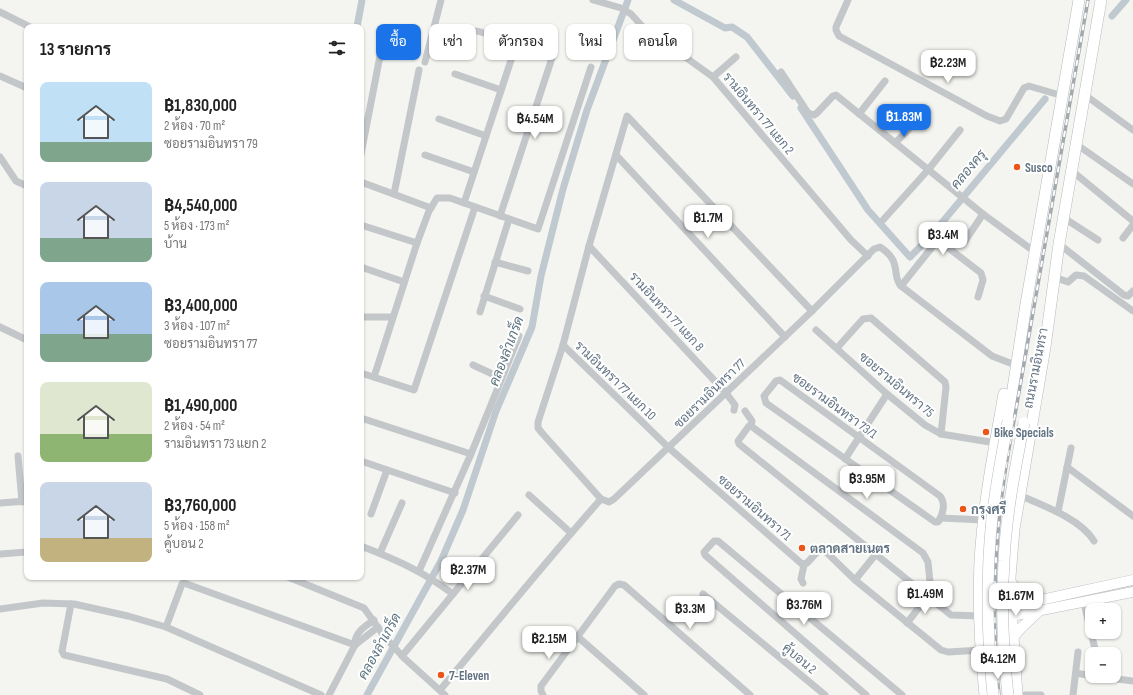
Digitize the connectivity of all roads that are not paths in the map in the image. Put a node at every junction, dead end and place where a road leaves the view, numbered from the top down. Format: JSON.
{"nodes":[{"id":1,"x":441,"y":0,"type":"edge"},
{"id":2,"x":593,"y":0,"type":"edge"},
{"id":3,"x":848,"y":0,"type":"edge"},
{"id":4,"x":1079,"y":0,"type":"edge"},
{"id":5,"x":1101,"y":0,"type":"edge"},
{"id":6,"x":0,"y":12,"type":"edge"},
{"id":7,"x":24,"y":24,"type":"edge"},
{"id":8,"x":477,"y":31,"type":"dead end"},
{"id":9,"x":736,"y":58,"type":"dead end"},
{"id":10,"x":379,"y":60,"type":"edge"},
{"id":11,"x":551,"y":60,"type":"edge"},
{"id":12,"x":424,"y":62,"type":"dead end"},
{"id":13,"x":591,"y":66,"type":"dead end"},
{"id":14,"x":419,"y":70,"type":"dead end"},
{"id":15,"x":781,"y":72,"type":"dead end"},
{"id":16,"x":455,"y":74,"type":"dead end"},
{"id":17,"x":0,"y":76,"type":"edge"},
{"id":18,"x":713,"y":77,"type":"junction"},
{"id":19,"x":885,"y":81,"type":"dead end"},
{"id":20,"x":24,"y":87,"type":"edge"},
{"id":21,"x":501,"y":90,"type":"junction"},
{"id":22,"x":1085,"y":95,"type":"junction"},
{"id":23,"x":1062,"y":96,"type":"junction"},
{"id":24,"x":859,"y":114,"type":"junction"},
{"id":25,"x":920,"y":118,"type":"dead end"},
{"id":26,"x":438,"y":119,"type":"dead end"},
{"id":27,"x":960,"y":130,"type":"dead end"},
{"id":28,"x":1133,"y":130,"type":"edge"},
{"id":29,"x":486,"y":136,"type":"junction"},
{"id":30,"x":364,"y":139,"type":"edge"},
{"id":31,"x":895,"y":144,"type":"junction"},
{"id":32,"x":1076,"y":144,"type":"junction"},
{"id":33,"x":425,"y":155,"type":"dead end"},
{"id":34,"x":616,"y":155,"type":"junction"},
{"id":35,"x":1,"y":161,"type":"edge"},
{"id":36,"x":928,"y":170,"type":"junction"},
{"id":37,"x":1072,"y":171,"type":"junction"},
{"id":38,"x":474,"y":172,"type":"junction"},
{"id":39,"x":364,"y":183,"type":"edge"},
{"id":40,"x":1133,"y":184,"type":"edge"},
{"id":41,"x":24,"y":185,"type":"edge"},
{"id":42,"x":394,"y":194,"type":"junction"},
{"id":43,"x":464,"y":203,"type":"junction"},
{"id":44,"x":475,"y":207,"type":"junction"},
{"id":45,"x":431,"y":208,"type":"junction"},
{"id":46,"x":982,"y":214,"type":"junction"},
{"id":47,"x":500,"y":216,"type":"junction"},
{"id":48,"x":1064,"y":218,"type":"junction"},
{"id":49,"x":509,"y":219,"type":"junction"},
{"id":50,"x":882,"y":220,"type":"dead end"},
{"id":51,"x":1133,"y":221,"type":"edge"},
{"id":52,"x":364,"y":226,"type":"edge"},
{"id":53,"x":1133,"y":226,"type":"edge"},
{"id":54,"x":1123,"y":238,"type":"dead end"},
{"id":55,"x":1098,"y":240,"type":"dead end"},
{"id":56,"x":965,"y":241,"type":"dead end"},
{"id":57,"x":417,"y":243,"type":"junction"},
{"id":58,"x":1059,"y":244,"type":"junction"},
{"id":59,"x":589,"y":246,"type":"junction"},
{"id":60,"x":1035,"y":252,"type":"junction"},
{"id":61,"x":868,"y":256,"type":"junction"},
{"id":62,"x":495,"y":262,"type":"junction"},
{"id":63,"x":364,"y":268,"type":"edge"},
{"id":64,"x":528,"y":271,"type":"dead end"},
{"id":65,"x":1054,"y":277,"type":"junction"},
{"id":66,"x":404,"y":282,"type":"junction"},
{"id":67,"x":901,"y":286,"type":"junction"},
{"id":68,"x":1133,"y":291,"type":"edge"},
{"id":69,"x":484,"y":296,"type":"junction"},
{"id":70,"x":978,"y":297,"type":"dead end"},
{"id":71,"x":1050,"y":303,"type":"junction"},
{"id":72,"x":1026,"y":304,"type":"junction"},
{"id":73,"x":520,"y":309,"type":"dead end"},
{"id":74,"x":812,"y":311,"type":"junction"},
{"id":75,"x":1133,"y":311,"type":"edge"},
{"id":76,"x":480,"y":312,"type":"dead end"},
{"id":77,"x":364,"y":317,"type":"edge"},
{"id":78,"x":392,"y":317,"type":"junction"},
{"id":79,"x":0,"y":327,"type":"edge"},
{"id":80,"x":816,"y":330,"type":"dead end"},
{"id":81,"x":519,"y":336,"type":"dead end"},
{"id":82,"x":785,"y":337,"type":"junction"},
{"id":83,"x":24,"y":339,"type":"edge"},
{"id":84,"x":563,"y":345,"type":"junction"},
{"id":85,"x":837,"y":348,"type":"junction"},
{"id":86,"x":1010,"y":363,"type":"junction"},
{"id":87,"x":474,"y":365,"type":"dead end"},
{"id":88,"x":364,"y":374,"type":"edge"},
{"id":89,"x":374,"y":377,"type":"junction"},
{"id":90,"x":501,"y":378,"type":"junction"},
{"id":91,"x":726,"y":393,"type":"junction"},
{"id":92,"x":887,"y":394,"type":"junction"},
{"id":93,"x":734,"y":410,"type":"dead end"},
{"id":94,"x":745,"y":411,"type":"dead end"},
{"id":95,"x":364,"y":419,"type":"edge"},
{"id":96,"x":751,"y":426,"type":"junction"},
{"id":97,"x":941,"y":434,"type":"junction"},
{"id":98,"x":860,"y":438,"type":"junction"},
{"id":99,"x":996,"y":443,"type":"junction"},
{"id":100,"x":669,"y":448,"type":"junction"},
{"id":101,"x":1071,"y":448,"type":"dead end"},
{"id":102,"x":471,"y":454,"type":"junction"},
{"id":103,"x":18,"y":456,"type":"dead end"},
{"id":104,"x":845,"y":459,"type":"junction"},
{"id":105,"x":364,"y":462,"type":"edge"},
{"id":106,"x":1067,"y":467,"type":"junction"},
{"id":107,"x":388,"y":470,"type":"junction"},
{"id":108,"x":455,"y":493,"type":"junction"},
{"id":109,"x":24,"y":495,"type":"edge"},
{"id":110,"x":529,"y":495,"type":"dead end"},
{"id":111,"x":1019,"y":495,"type":"junction"},
{"id":112,"x":602,"y":499,"type":"junction"},
{"id":113,"x":24,"y":501,"type":"edge"},
{"id":114,"x":0,"y":503,"type":"edge"},
{"id":115,"x":402,"y":504,"type":"dead end"},
{"id":116,"x":1058,"y":512,"type":"junction"},
{"id":117,"x":371,"y":514,"type":"dead end"},
{"id":118,"x":518,"y":515,"type":"dead end"},
{"id":119,"x":1133,"y":516,"type":"edge"},
{"id":120,"x":941,"y":518,"type":"junction"},
{"id":121,"x":983,"y":520,"type":"junction"},
{"id":122,"x":571,"y":533,"type":"junction"},
{"id":123,"x":1094,"y":541,"type":"dead end"},
{"id":124,"x":364,"y":547,"type":"edge"},
{"id":125,"x":24,"y":552,"type":"edge"},
{"id":126,"x":380,"y":553,"type":"junction"},
{"id":127,"x":0,"y":554,"type":"edge"},
{"id":128,"x":876,"y":554,"type":"junction"},
{"id":129,"x":804,"y":564,"type":"junction"},
{"id":130,"x":980,"y":568,"type":"junction"},
{"id":131,"x":420,"y":571,"type":"junction"},
{"id":132,"x":296,"y":580,"type":"edge"},
{"id":133,"x":855,"y":580,"type":"junction"},
{"id":134,"x":1010,"y":580,"type":"junction"},
{"id":135,"x":1133,"y":580,"type":"edge"},
{"id":136,"x":803,"y":583,"type":"dead end"},
{"id":137,"x":1133,"y":592,"type":"edge"},
{"id":138,"x":454,"y":594,"type":"junction"},
{"id":139,"x":703,"y":594,"type":"dead end"},
{"id":140,"x":928,"y":596,"type":"junction"},
{"id":141,"x":1040,"y":601,"type":"junction"},
{"id":142,"x":1084,"y":603,"type":"junction"},
{"id":143,"x":71,"y":604,"type":"junction"},
{"id":144,"x":0,"y":609,"type":"edge"},
{"id":145,"x":1011,"y":612,"type":"junction"},
{"id":146,"x":1038,"y":612,"type":"junction"},
{"id":147,"x":980,"y":617,"type":"junction"},
{"id":148,"x":376,"y":623,"type":"junction"},
{"id":149,"x":906,"y":623,"type":"junction"},
{"id":150,"x":166,"y":627,"type":"junction"},
{"id":151,"x":578,"y":637,"type":"junction"},
{"id":152,"x":1012,"y":639,"type":"junction"},
{"id":153,"x":355,"y":645,"type":"junction"},
{"id":154,"x":1094,"y":647,"type":"edge"},
{"id":155,"x":1078,"y":652,"type":"dead end"},
{"id":156,"x":982,"y":654,"type":"junction"},
{"id":157,"x":402,"y":656,"type":"junction"},
{"id":158,"x":1014,"y":656,"type":"junction"},
{"id":159,"x":1076,"y":673,"type":"junction"},
{"id":160,"x":1015,"y":674,"type":"junction"},
{"id":161,"x":1085,"y":675,"type":"edge"},
{"id":162,"x":1121,"y":680,"type":"edge"},
{"id":163,"x":1133,"y":681,"type":"edge"},
{"id":164,"x":443,"y":692,"type":"edge"},
{"id":165,"x":200,"y":695,"type":"edge"},
{"id":166,"x":321,"y":695,"type":"edge"},
{"id":167,"x":329,"y":695,"type":"edge"},
{"id":168,"x":543,"y":695,"type":"edge"},
{"id":169,"x":644,"y":695,"type":"edge"},
{"id":170,"x":750,"y":695,"type":"edge"},
{"id":171,"x":825,"y":695,"type":"edge"},
{"id":172,"x":866,"y":695,"type":"edge"},
{"id":173,"x":902,"y":695,"type":"edge"},
{"id":174,"x":985,"y":695,"type":"edge"},
{"id":175,"x":994,"y":695,"type":"edge"},
{"id":176,"x":1003,"y":695,"type":"edge"},
{"id":177,"x":1008,"y":695,"type":"edge"},
{"id":178,"x":1016,"y":695,"type":"edge"},
{"id":179,"x":1025,"y":695,"type":"edge"},
{"id":180,"x":1042,"y":695,"type":"edge"},
{"id":181,"x":1073,"y":695,"type":"edge"}],
"edges":[{"from":1,"to":12,"type":"street"},
{"from":2,"to":18,"type":"street","name":"รามอินทรา 77 แยก 2"},
{"from":3,"to":23,"type":"street"},
{"from":4,"to":23,"type":"main road","name":"ถนนรามอินทรา"},
{"from":5,"to":22,"type":"main road","name":"ถนนรามอินทรา"},
{"from":6,"to":7,"type":"street"},
{"from":8,"to":21,"type":"street"},
{"from":9,"to":18,"type":"street"},
{"from":10,"to":30,"type":"street"},
{"from":11,"to":47,"type":"street"},
{"from":13,"to":49,"type":"street"},
{"from":14,"to":42,"type":"street"},
{"from":15,"to":24,"type":"street"},
{"from":16,"to":21,"type":"street"},
{"from":17,"to":20,"type":"street"},
{"from":18,"to":61,"type":"street","name":"รามอินทรา 77 แยก 2"},
{"from":19,"to":24,"type":"street"},
{"from":21,"to":29,"type":"street"},
{"from":22,"to":28,"type":"street"},
{"from":22,"to":32,"type":"main road","name":"ถนนรามอินทรา"},
{"from":23,"to":60,"type":"main road","name":"ถนนรามอินทรา"},
{"from":24,"to":31,"type":"street"},
{"from":25,"to":31,"type":"street"},
{"from":26,"to":29,"type":"street"},
{"from":27,"to":36,"type":"street"},
{"from":29,"to":38,"type":"street"},
{"from":31,"to":36,"type":"street"},
{"from":32,"to":37,"type":"main road","name":"ถนนรามอินทรา"},
{"from":32,"to":40,"type":"street"},
{"from":33,"to":38,"type":"street"},
{"from":34,"to":59,"type":"street"},
{"from":34,"to":74,"type":"street"},
{"from":34,"to":82,"type":"street"},
{"from":35,"to":41,"type":"street"},
{"from":36,"to":46,"type":"street"},
{"from":36,"to":50,"type":"street"},
{"from":37,"to":48,"type":"main road","name":"ถนนรามอินทรา"},
{"from":37,"to":51,"type":"street"},
{"from":38,"to":43,"type":"street"},
{"from":39,"to":42,"type":"street"},
{"from":42,"to":45,"type":"street"},
{"from":43,"to":44,"type":"street"},
{"from":43,"to":45,"type":"street"},
{"from":44,"to":47,"type":"street"},
{"from":44,"to":89,"type":"street"},
{"from":45,"to":57,"type":"street"},
{"from":46,"to":56,"type":"street"},
{"from":46,"to":60,"type":"street"},
{"from":47,"to":49,"type":"street"},
{"from":48,"to":55,"type":"street"},
{"from":48,"to":58,"type":"main road","name":"ถนนรามอินทรา"},
{"from":49,"to":62,"type":"street"},
{"from":52,"to":57,"type":"street"},
{"from":53,"to":54,"type":"street"},
{"from":57,"to":66,"type":"street"},
{"from":58,"to":65,"type":"main road","name":"ถนนรามอินทรา"},
{"from":58,"to":68,"type":"street"},
{"from":59,"to":84,"type":"street"},
{"from":59,"to":91,"type":"street","name":"รามอินทรา 77 แยก 8"},
{"from":60,"to":72,"type":"main road","name":"ถนนรามอินทรา"},
{"from":61,"to":67,"type":"street","name":"ซอยรามอินทรา 77"},
{"from":61,"to":74,"type":"street","name":"ซอยรามอินทรา 77"},
{"from":62,"to":64,"type":"street"},
{"from":62,"to":69,"type":"street"},
{"from":63,"to":66,"type":"street"},
{"from":65,"to":71,"type":"main road","name":"ถนนรามอินทรา"},
{"from":65,"to":75,"type":"street"},
{"from":66,"to":78,"type":"street"},
{"from":67,"to":70,"type":"street"},
{"from":67,"to":86,"type":"street"},
{"from":69,"to":73,"type":"street"},
{"from":69,"to":76,"type":"street"},
{"from":71,"to":111,"type":"main road","name":"ถนนรามอินทรา"},
{"from":71,"to":177,"type":"main road","name":"ถนนรามอินทรา","bridge":true},
{"from":72,"to":86,"type":"main road","name":"ถนนรามอินทรา"},
{"from":72,"to":175,"type":"main road","name":"ถนนรามอินทรา","bridge":true},
{"from":74,"to":82,"type":"street","name":"ซอยรามอินทรา 77"},
{"from":77,"to":78,"type":"street"},
{"from":78,"to":89,"type":"street"},
{"from":79,"to":83,"type":"street"},
{"from":80,"to":85,"type":"street","name":"ซอยรามอินทรา 75"},
{"from":81,"to":90,"type":"street"},
{"from":82,"to":91,"type":"street","name":"ซอยรามอินทรา 77"},
{"from":84,"to":100,"type":"street","name":"รามอินทรา 77 แยก 10"},
{"from":84,"to":112,"type":"street"},
{"from":85,"to":92,"type":"street","name":"ซอยรามอินทรา 75"},
{"from":85,"to":97,"type":"street"},
{"from":86,"to":99,"type":"main road","name":"ถนนรามอินทรา"},
{"from":87,"to":90,"type":"street"},
{"from":88,"to":89,"type":"street"},
{"from":90,"to":102,"type":"street"},
{"from":91,"to":93,"type":"street","name":"รามอินทรา 77 แยก 8"},
{"from":91,"to":100,"type":"street","name":"ซอยรามอินทรา 77"},
{"from":92,"to":97,"type":"street","name":"ซอยรามอินทรา 75"},
{"from":92,"to":98,"type":"street"},
{"from":94,"to":96,"type":"street"},
{"from":95,"to":102,"type":"street"},
{"from":96,"to":128,"type":"street"},
{"from":96,"to":140,"type":"street"},
{"from":97,"to":99,"type":"street","name":"ซอยรามอินทรา 75"},
{"from":98,"to":104,"type":"street"},
{"from":98,"to":104,"type":"street","name":"ซอยรามอินทรา 73/1"},
{"from":98,"to":120,"type":"street","name":"ซอยรามอินทรา 73/1"},
{"from":99,"to":121,"type":"main road","name":"ถนนรามอินทรา"},
{"from":100,"to":112,"type":"street","name":"ซอยรามอินทรา 77"},
{"from":100,"to":129,"type":"street","name":"ซอยรามอินทรา 71"},
{"from":101,"to":106,"type":"street"},
{"from":102,"to":108,"type":"street"},
{"from":103,"to":109,"type":"street"},
{"from":104,"to":120,"type":"street","name":"ซอยรามอินทรา 73/1"},
{"from":105,"to":107,"type":"street"},
{"from":106,"to":116,"type":"street"},
{"from":106,"to":119,"type":"street"},
{"from":107,"to":108,"type":"street"},
{"from":107,"to":117,"type":"street"},
{"from":108,"to":131,"type":"street"},
{"from":110,"to":122,"type":"street"},
{"from":111,"to":116,"type":"street"},
{"from":111,"to":134,"type":"main road","name":"ถนนรามอินทรา"},
{"from":112,"to":122,"type":"street"},
{"from":113,"to":114,"type":"street"},
{"from":115,"to":126,"type":"street"},
{"from":116,"to":123,"type":"street"},
{"from":118,"to":138,"type":"street"},
{"from":120,"to":121,"type":"street","name":"ซอยรามอินทรา 73/1"},
{"from":121,"to":130,"type":"main road","name":"ถนนรามอินทรา"},
{"from":122,"to":164,"type":"street"},
{"from":124,"to":126,"type":"street"},
{"from":125,"to":127,"type":"street"},
{"from":126,"to":131,"type":"street"},
{"from":128,"to":133,"type":"street"},
{"from":128,"to":140,"type":"street"},
{"from":129,"to":133,"type":"street"},
{"from":129,"to":136,"type":"street"},
{"from":130,"to":134,"type":"main road"},
{"from":130,"to":147,"type":"main road","name":"ถนนรามอินทรา"},
{"from":131,"to":138,"type":"street"},
{"from":132,"to":148,"type":"street"},
{"from":133,"to":149,"type":"street"},
{"from":134,"to":141,"type":"main road"},
{"from":134,"to":145,"type":"main road","name":"ถนนรามอินทรา"},
{"from":135,"to":141,"type":"main road"},
{"from":137,"to":142,"type":"main road"},
{"from":138,"to":157,"type":"street"},
{"from":139,"to":171,"type":"street","name":"คู้บอน 2"},
{"from":140,"to":147,"type":"street"},
{"from":140,"to":149,"type":"street"},
{"from":141,"to":145,"type":"main road"},
{"from":142,"to":146,"type":"main road"},
{"from":142,"to":154,"type":"street"},
{"from":143,"to":144,"type":"street"},
{"from":143,"to":150,"type":"street"},
{"from":143,"to":165,"type":"street"},
{"from":145,"to":146,"type":"main road"},
{"from":145,"to":147,"type":"main road"},
{"from":145,"to":152,"type":"main road","name":"ถนนรามอินทรา"},
{"from":146,"to":152,"type":"main road"},
{"from":147,"to":156,"type":"main road","name":"ถนนรามอินทรา"},
{"from":148,"to":153,"type":"street"},
{"from":148,"to":157,"type":"street"},
{"from":149,"to":156,"type":"street"},
{"from":150,"to":153,"type":"street"},
{"from":150,"to":166,"type":"street"},
{"from":151,"to":168,"type":"street"},
{"from":151,"to":169,"type":"street"},
{"from":151,"to":170,"type":"street"},
{"from":152,"to":158,"type":"main road","name":"ถนนรามอินทรา"},
{"from":153,"to":167,"type":"street"},
{"from":155,"to":159,"type":"street"},
{"from":156,"to":158,"type":"main road"},
{"from":156,"to":174,"type":"main road","name":"ถนนรามอินทรา"},
{"from":157,"to":164,"type":"street"},
{"from":158,"to":160,"type":"main road","name":"ถนนรามอินทรา"},
{"from":159,"to":161,"type":"street"},
{"from":159,"to":181,"type":"street"},
{"from":160,"to":176,"type":"main road"},
{"from":160,"to":178,"type":"main road","name":"ถนนรามอินทรา"},
{"from":162,"to":163,"type":"street"},
{"from":172,"to":173,"type":"street"},
{"from":179,"to":180,"type":"street"}]}
